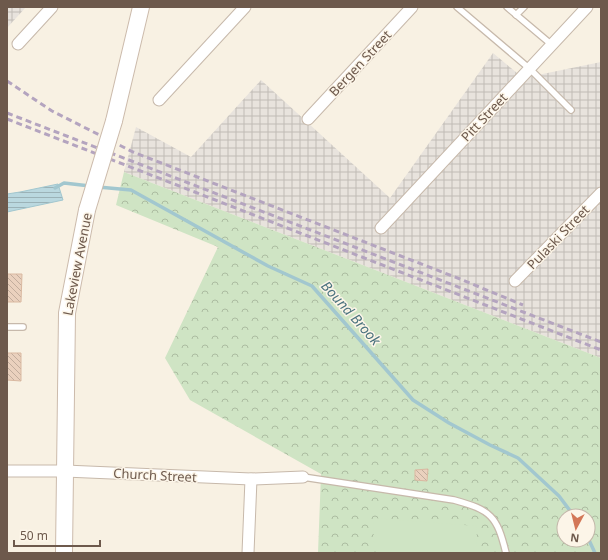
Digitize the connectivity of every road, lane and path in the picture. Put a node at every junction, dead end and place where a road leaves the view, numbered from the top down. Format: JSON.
{"nodes":[{"id":1,"x":52,"y":7,"type":"edge"},
{"id":2,"x":142,"y":7,"type":"edge"},
{"id":3,"x":245,"y":7,"type":"edge"},
{"id":4,"x":412,"y":7,"type":"edge"},
{"id":5,"x":457,"y":7,"type":"edge"},
{"id":6,"x":506,"y":7,"type":"edge"},
{"id":7,"x":524,"y":7,"type":"edge"},
{"id":8,"x":587,"y":7,"type":"edge"},
{"id":9,"x":516,"y":15,"type":"junction"},
{"id":10,"x":18,"y":44,"type":"dead end"},
{"id":11,"x":552,"y":45,"type":"junction"},
{"id":12,"x":530,"y":69,"type":"junction"},
{"id":13,"x":159,"y":100,"type":"dead end"},
{"id":14,"x":571,"y":110,"type":"dead end"},
{"id":15,"x":308,"y":119,"type":"dead end"},
{"id":16,"x":601,"y":193,"type":"edge"},
{"id":17,"x":382,"y":228,"type":"dead end"},
{"id":18,"x":515,"y":281,"type":"dead end"},
{"id":19,"x":7,"y":327,"type":"edge"},
{"id":20,"x":23,"y":327,"type":"dead end"},
{"id":21,"x":7,"y":471,"type":"edge"},
{"id":22,"x":65,"y":471,"type":"junction"},
{"id":23,"x":303,"y":477,"type":"joint"},
{"id":24,"x":251,"y":479,"type":"junction"},
{"id":25,"x":64,"y":553,"type":"edge"},
{"id":26,"x":248,"y":553,"type":"edge"},
{"id":27,"x":506,"y":553,"type":"edge"}],
"edges":[{"from":1,"to":10,"type":"street"},
{"from":2,"to":22,"type":"main road","name":"Lakeview Avenue","bridge":true},
{"from":3,"to":13,"type":"street"},
{"from":4,"to":15,"type":"street","name":"Bergen Street"},
{"from":5,"to":12,"type":"lane"},
{"from":6,"to":9,"type":"lane"},
{"from":7,"to":9,"type":"lane"},
{"from":8,"to":11,"type":"street","name":"Pitt Street"},
{"from":9,"to":11,"type":"lane"},
{"from":11,"to":12,"type":"street","name":"Pitt Street"},
{"from":12,"to":14,"type":"lane"},
{"from":12,"to":17,"type":"street","name":"Pitt Street"},
{"from":16,"to":18,"type":"street","name":"Pulaski Street"},
{"from":19,"to":20,"type":"lane"},
{"from":21,"to":22,"type":"street","name":"Church Street"},
{"from":22,"to":24,"type":"street","name":"Church Street"},
{"from":22,"to":25,"type":"main road","name":"Lakeview Avenue"},
{"from":23,"to":24,"type":"street","name":"Church Street"},
{"from":23,"to":27,"type":"lane"},
{"from":24,"to":26,"type":"street"}]}
